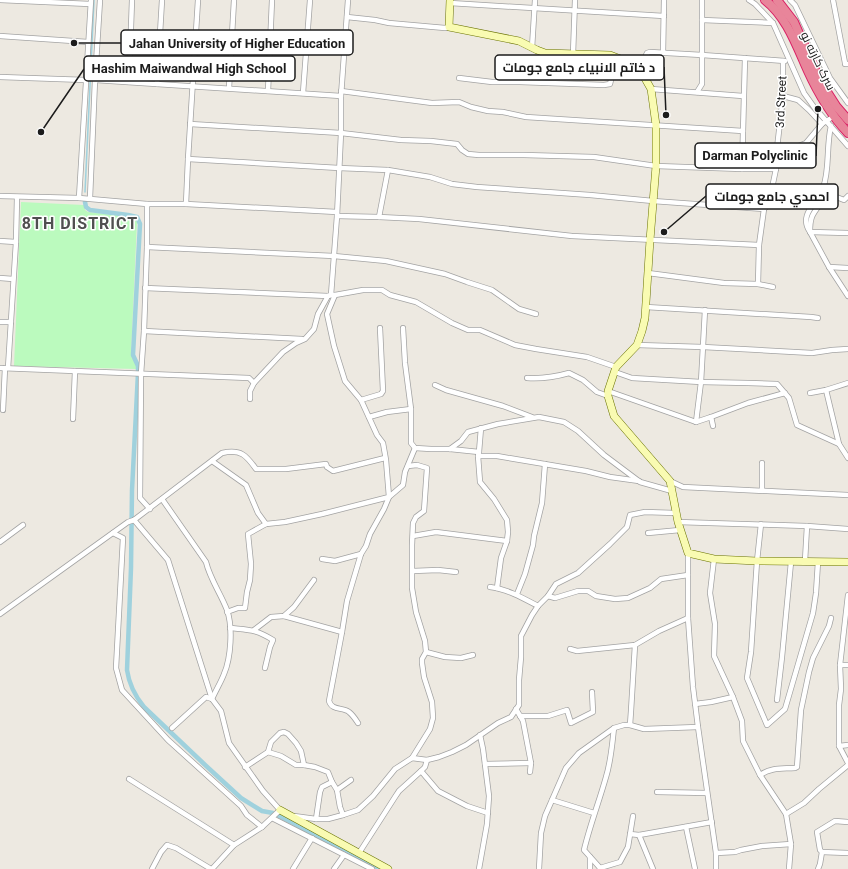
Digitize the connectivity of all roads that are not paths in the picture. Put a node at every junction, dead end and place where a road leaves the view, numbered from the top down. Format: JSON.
{"nodes":[{"id":1,"x":0,"y":0,"type":"edge"},
{"id":2,"x":100,"y":0,"type":"edge"},
{"id":3,"x":132,"y":0,"type":"edge"},
{"id":4,"x":162,"y":0,"type":"edge"},
{"id":5,"x":198,"y":0,"type":"edge"},
{"id":6,"x":234,"y":0,"type":"edge"},
{"id":7,"x":272,"y":0,"type":"edge"},
{"id":8,"x":310,"y":0,"type":"edge"},
{"id":9,"x":348,"y":0,"type":"edge"},
{"id":10,"x":535,"y":0,"type":"edge"},
{"id":11,"x":575,"y":0,"type":"edge"},
{"id":12,"x":664,"y":0,"type":"edge"},
{"id":13,"x":702,"y":0,"type":"edge"},
{"id":14,"x":750,"y":0,"type":"edge"},
{"id":15,"x":765,"y":0,"type":"edge"},
{"id":16,"x":777,"y":0,"type":"edge"},
{"id":17,"x":790,"y":0,"type":"edge"},
{"id":18,"x":833,"y":0,"type":"edge"},
{"id":19,"x":90,"y":2,"type":"edge"},
{"id":20,"x":450,"y":2,"type":"edge"},
{"id":21,"x":534,"y":8,"type":"junction"},
{"id":22,"x":574,"y":10,"type":"junction"},
{"id":23,"x":664,"y":16,"type":"junction"},
{"id":24,"x":346,"y":17,"type":"junction"},
{"id":25,"x":702,"y":20,"type":"junction"},
{"id":26,"x":773,"y":23,"type":"junction"},
{"id":27,"x":449,"y":28,"type":"junction"},
{"id":28,"x":0,"y":36,"type":"edge"},
{"id":29,"x":88,"y":42,"type":"junction"},
{"id":30,"x":532,"y":48,"type":"junction"},
{"id":31,"x":663,"y":53,"type":"junction"},
{"id":32,"x":573,"y":54,"type":"junction"},
{"id":33,"x":610,"y":55,"type":"junction"},
{"id":34,"x":702,"y":55,"type":"junction"},
{"id":35,"x":745,"y":58,"type":"junction"},
{"id":36,"x":783,"y":60,"type":"junction"},
{"id":37,"x":789,"y":60,"type":"junction"},
{"id":38,"x":848,"y":64,"type":"edge"},
{"id":39,"x":642,"y":73,"type":"junction"},
{"id":40,"x":0,"y":77,"type":"edge"},
{"id":41,"x":458,"y":78,"type":"dead end"},
{"id":42,"x":86,"y":80,"type":"junction"},
{"id":43,"x":95,"y":80,"type":"junction"},
{"id":44,"x":129,"y":82,"type":"junction"},
{"id":45,"x":157,"y":84,"type":"junction"},
{"id":46,"x":192,"y":86,"type":"junction"},
{"id":47,"x":230,"y":88,"type":"junction"},
{"id":48,"x":651,"y":89,"type":"junction"},
{"id":49,"x":268,"y":91,"type":"junction"},
{"id":50,"x":697,"y":92,"type":"junction"},
{"id":51,"x":303,"y":93,"type":"junction"},
{"id":52,"x":341,"y":94,"type":"junction"},
{"id":53,"x":743,"y":96,"type":"junction"},
{"id":54,"x":783,"y":96,"type":"junction"},
{"id":55,"x":848,"y":103,"type":"edge"},
{"id":56,"x":834,"y":116,"type":"junction"},
{"id":57,"x":848,"y":120,"type":"edge"},
{"id":58,"x":824,"y":123,"type":"junction"},
{"id":59,"x":190,"y":124,"type":"junction"},
{"id":60,"x":656,"y":125,"type":"junction"},
{"id":61,"x":831,"y":126,"type":"junction"},
{"id":62,"x":743,"y":132,"type":"junction"},
{"id":63,"x":340,"y":133,"type":"junction"},
{"id":64,"x":848,"y":133,"type":"edge"},
{"id":65,"x":848,"y":146,"type":"edge"},
{"id":66,"x":776,"y":157,"type":"junction"},
{"id":67,"x":188,"y":159,"type":"junction"},
{"id":68,"x":656,"y":166,"type":"junction"},
{"id":69,"x":339,"y":168,"type":"junction"},
{"id":70,"x":742,"y":169,"type":"junction"},
{"id":71,"x":776,"y":169,"type":"junction"},
{"id":72,"x":388,"y":170,"type":"junction"},
{"id":73,"x":0,"y":196,"type":"edge"},
{"id":74,"x":16,"y":196,"type":"junction"},
{"id":75,"x":848,"y":196,"type":"edge"},
{"id":76,"x":79,"y":198,"type":"junction"},
{"id":77,"x":90,"y":198,"type":"junction"},
{"id":78,"x":653,"y":201,"type":"junction"},
{"id":79,"x":147,"y":204,"type":"junction"},
{"id":80,"x":186,"y":204,"type":"junction"},
{"id":81,"x":764,"y":209,"type":"junction"},
{"id":82,"x":337,"y":214,"type":"junction"},
{"id":83,"x":380,"y":217,"type":"junction"},
{"id":84,"x":810,"y":232,"type":"junction"},
{"id":85,"x":848,"y":233,"type":"edge"},
{"id":86,"x":650,"y":240,"type":"junction"},
{"id":87,"x":0,"y":241,"type":"edge"},
{"id":88,"x":16,"y":242,"type":"junction"},
{"id":89,"x":759,"y":245,"type":"junction"},
{"id":90,"x":147,"y":247,"type":"junction"},
{"id":91,"x":334,"y":256,"type":"junction"},
{"id":92,"x":829,"y":267,"type":"junction"},
{"id":93,"x":848,"y":268,"type":"edge"},
{"id":94,"x":648,"y":273,"type":"junction"},
{"id":95,"x":0,"y":278,"type":"edge"},
{"id":96,"x":13,"y":279,"type":"junction"},
{"id":97,"x":758,"y":284,"type":"junction"},
{"id":98,"x":773,"y":287,"type":"dead end"},
{"id":99,"x":145,"y":288,"type":"junction"},
{"id":100,"x":332,"y":295,"type":"junction"},
{"id":101,"x":848,"y":296,"type":"edge"},
{"id":102,"x":646,"y":307,"type":"junction"},
{"id":103,"x":705,"y":310,"type":"junction"},
{"id":104,"x":536,"y":314,"type":"dead end"},
{"id":105,"x":818,"y":318,"type":"dead end"},
{"id":106,"x":0,"y":322,"type":"edge"},
{"id":107,"x":11,"y":322,"type":"junction"},
{"id":108,"x":380,"y":328,"type":"dead end"},
{"id":109,"x":403,"y":328,"type":"dead end"},
{"id":110,"x":144,"y":331,"type":"junction"},
{"id":111,"x":305,"y":339,"type":"junction"},
{"id":112,"x":637,"y":345,"type":"junction"},
{"id":113,"x":703,"y":347,"type":"junction"},
{"id":114,"x":848,"y":349,"type":"edge"},
{"id":115,"x":4,"y":368,"type":"edge"},
{"id":116,"x":615,"y":370,"type":"junction"},
{"id":117,"x":75,"y":371,"type":"junction"},
{"id":118,"x":138,"y":374,"type":"junction"},
{"id":119,"x":527,"y":378,"type":"dead end"},
{"id":120,"x":701,"y":382,"type":"junction"},
{"id":121,"x":254,"y":383,"type":"junction"},
{"id":122,"x":848,"y":383,"type":"edge"},
{"id":123,"x":435,"y":385,"type":"dead end"},
{"id":124,"x":826,"y":390,"type":"junction"},
{"id":125,"x":810,"y":393,"type":"dead end"},
{"id":126,"x":608,"y":394,"type":"junction"},
{"id":127,"x":785,"y":394,"type":"junction"},
{"id":128,"x":250,"y":399,"type":"dead end"},
{"id":129,"x":361,"y":400,"type":"junction"},
{"id":130,"x":410,"y":409,"type":"junction"},
{"id":131,"x":3,"y":410,"type":"dead end"},
{"id":132,"x":369,"y":417,"type":"junction"},
{"id":133,"x":711,"y":417,"type":"junction"},
{"id":134,"x":533,"y":418,"type":"junction"},
{"id":135,"x":73,"y":419,"type":"dead end"},
{"id":136,"x":696,"y":422,"type":"junction"},
{"id":137,"x":713,"y":426,"type":"dead end"},
{"id":138,"x":481,"y":428,"type":"junction"},
{"id":139,"x":839,"y":444,"type":"junction"},
{"id":140,"x":415,"y":448,"type":"junction"},
{"id":141,"x":450,"y":449,"type":"junction"},
{"id":142,"x":479,"y":454,"type":"junction"},
{"id":143,"x":385,"y":458,"type":"junction"},
{"id":144,"x":848,"y":458,"type":"edge"},
{"id":145,"x":212,"y":461,"type":"junction"},
{"id":146,"x":762,"y":463,"type":"dead end"},
{"id":147,"x":546,"y":464,"type":"junction"},
{"id":148,"x":408,"y":466,"type":"junction"},
{"id":149,"x":670,"y":481,"type":"junction"},
{"id":150,"x":640,"y":482,"type":"junction"},
{"id":151,"x":762,"y":490,"type":"junction"},
{"id":152,"x":672,"y":491,"type":"junction"},
{"id":153,"x":848,"y":495,"type":"edge"},
{"id":154,"x":389,"y":497,"type":"junction"},
{"id":155,"x":162,"y":499,"type":"junction"},
{"id":156,"x":150,"y":508,"type":"junction"},
{"id":157,"x":676,"y":513,"type":"junction"},
{"id":158,"x":134,"y":520,"type":"junction"},
{"id":159,"x":266,"y":524,"type":"junction"},
{"id":160,"x":761,"y":524,"type":"junction"},
{"id":161,"x":23,"y":525,"type":"dead end"},
{"id":162,"x":679,"y":526,"type":"junction"},
{"id":163,"x":807,"y":526,"type":"junction"},
{"id":164,"x":848,"y":529,"type":"edge"},
{"id":165,"x":113,"y":533,"type":"junction"},
{"id":166,"x":648,"y":534,"type":"dead end"},
{"id":167,"x":413,"y":536,"type":"junction"},
{"id":168,"x":507,"y":541,"type":"junction"},
{"id":169,"x":0,"y":542,"type":"edge"},
{"id":170,"x":688,"y":553,"type":"junction"},
{"id":171,"x":361,"y":554,"type":"junction"},
{"id":172,"x":322,"y":559,"type":"dead end"},
{"id":173,"x":714,"y":559,"type":"junction"},
{"id":174,"x":805,"y":561,"type":"junction"},
{"id":175,"x":757,"y":562,"type":"junction"},
{"id":176,"x":791,"y":562,"type":"junction"},
{"id":177,"x":818,"y":562,"type":"junction"},
{"id":178,"x":848,"y":562,"type":"edge"},
{"id":179,"x":413,"y":571,"type":"junction"},
{"id":180,"x":456,"y":572,"type":"dead end"},
{"id":181,"x":688,"y":576,"type":"junction"},
{"id":182,"x":314,"y":580,"type":"dead end"},
{"id":183,"x":490,"y":587,"type":"dead end"},
{"id":184,"x":497,"y":588,"type":"junction"},
{"id":185,"x":517,"y":594,"type":"junction"},
{"id":186,"x":848,"y":595,"type":"edge"},
{"id":187,"x":548,"y":596,"type":"junction"},
{"id":188,"x":538,"y":606,"type":"junction"},
{"id":189,"x":227,"y":612,"type":"junction"},
{"id":190,"x":0,"y":614,"type":"edge"},
{"id":191,"x":284,"y":616,"type":"junction"},
{"id":192,"x":688,"y":618,"type":"junction"},
{"id":193,"x":831,"y":618,"type":"dead end"},
{"id":194,"x":230,"y":628,"type":"junction"},
{"id":195,"x":254,"y":630,"type":"junction"},
{"id":196,"x":342,"y":632,"type":"junction"},
{"id":197,"x":635,"y":645,"type":"junction"},
{"id":198,"x":570,"y":649,"type":"dead end"},
{"id":199,"x":426,"y":652,"type":"junction"},
{"id":200,"x":473,"y":655,"type":"dead end"},
{"id":201,"x":840,"y":665,"type":"junction"},
{"id":202,"x":848,"y":665,"type":"edge"},
{"id":203,"x":265,"y":668,"type":"dead end"},
{"id":204,"x":592,"y":692,"type":"dead end"},
{"id":205,"x":733,"y":697,"type":"junction"},
{"id":206,"x":212,"y":699,"type":"junction"},
{"id":207,"x":778,"y":700,"type":"dead end"},
{"id":208,"x":695,"y":704,"type":"junction"},
{"id":209,"x":516,"y":709,"type":"junction"},
{"id":210,"x":520,"y":716,"type":"junction"},
{"id":211,"x":358,"y":723,"type":"dead end"},
{"id":212,"x":630,"y":725,"type":"junction"},
{"id":213,"x":698,"y":727,"type":"junction"},
{"id":214,"x":172,"y":728,"type":"dead end"},
{"id":215,"x":614,"y":728,"type":"junction"},
{"id":216,"x":480,"y":735,"type":"junction"},
{"id":217,"x":848,"y":745,"type":"edge"},
{"id":218,"x":840,"y":746,"type":"junction"},
{"id":219,"x":268,"y":752,"type":"junction"},
{"id":220,"x":412,"y":758,"type":"junction"},
{"id":221,"x":427,"y":760,"type":"junction"},
{"id":222,"x":531,"y":763,"type":"junction"},
{"id":223,"x":485,"y":764,"type":"junction"},
{"id":224,"x":848,"y":764,"type":"edge"},
{"id":225,"x":304,"y":765,"type":"junction"},
{"id":226,"x":245,"y":767,"type":"junction"},
{"id":227,"x":421,"y":771,"type":"junction"},
{"id":228,"x":530,"y":772,"type":"dead end"},
{"id":229,"x":760,"y":775,"type":"junction"},
{"id":230,"x":129,"y":779,"type":"dead end"},
{"id":231,"x":351,"y":780,"type":"dead end"},
{"id":232,"x":332,"y":782,"type":"junction"},
{"id":233,"x":337,"y":790,"type":"junction"},
{"id":234,"x":657,"y":792,"type":"dead end"},
{"id":235,"x":707,"y":793,"type":"junction"},
{"id":236,"x":552,"y":800,"type":"junction"},
{"id":237,"x":278,"y":812,"type":"junction"},
{"id":238,"x":488,"y":813,"type":"junction"},
{"id":239,"x":594,"y":813,"type":"junction"},
{"id":240,"x":286,"y":814,"type":"junction"},
{"id":241,"x":786,"y":814,"type":"junction"},
{"id":242,"x":343,"y":815,"type":"junction"},
{"id":243,"x":633,"y":816,"type":"dead end"},
{"id":244,"x":272,"y":818,"type":"junction"},
{"id":245,"x":316,"y":819,"type":"junction"},
{"id":246,"x":712,"y":822,"type":"junction"},
{"id":247,"x":848,"y":822,"type":"edge"},
{"id":248,"x":262,"y":827,"type":"junction"},
{"id":249,"x":686,"y":827,"type":"junction"},
{"id":250,"x":630,"y":834,"type":"junction"},
{"id":251,"x":639,"y":835,"type":"junction"},
{"id":252,"x":312,"y":838,"type":"junction"},
{"id":253,"x":791,"y":844,"type":"junction"},
{"id":254,"x":234,"y":845,"type":"junction"},
{"id":255,"x":822,"y":852,"type":"junction"},
{"id":256,"x":359,"y":853,"type":"junction"},
{"id":257,"x":716,"y":853,"type":"junction"},
{"id":258,"x":848,"y":853,"type":"edge"},
{"id":259,"x":344,"y":855,"type":"junction"},
{"id":260,"x":590,"y":857,"type":"junction"},
{"id":261,"x":600,"y":868,"type":"edge"},
{"id":262,"x":152,"y":869,"type":"edge"},
{"id":263,"x":212,"y":869,"type":"edge"},
{"id":264,"x":293,"y":869,"type":"edge"},
{"id":265,"x":334,"y":869,"type":"edge"},
{"id":266,"x":372,"y":869,"type":"edge"},
{"id":267,"x":388,"y":869,"type":"edge"},
{"id":268,"x":480,"y":869,"type":"edge"},
{"id":269,"x":539,"y":869,"type":"edge"},
{"id":270,"x":590,"y":869,"type":"edge"},
{"id":271,"x":653,"y":869,"type":"edge"},
{"id":272,"x":695,"y":869,"type":"edge"},
{"id":273,"x":716,"y":869,"type":"edge"},
{"id":274,"x":789,"y":869,"type":"edge"},
{"id":275,"x":818,"y":869,"type":"edge"}],
"edges":[{"from":1,"to":19,"type":"street"},
{"from":2,"to":43,"type":"street"},
{"from":3,"to":44,"type":"street"},
{"from":4,"to":45,"type":"street"},
{"from":5,"to":46,"type":"street"},
{"from":6,"to":47,"type":"street"},
{"from":7,"to":49,"type":"street"},
{"from":8,"to":51,"type":"street"},
{"from":9,"to":24,"type":"street"},
{"from":10,"to":21,"type":"street"},
{"from":11,"to":22,"type":"street"},
{"from":12,"to":23,"type":"street"},
{"from":13,"to":25,"type":"street"},
{"from":14,"to":26,"type":"street"},
{"from":15,"to":56,"type":"highway","name":"سرک کارته نو"},
{"from":16,"to":57,"type":"highway","name":"سرک کارته نو"},
{"from":17,"to":55,"type":"street"},
{"from":18,"to":38,"type":"street"},
{"from":19,"to":29,"type":"street"},
{"from":20,"to":21,"type":"street"},
{"from":20,"to":27,"type":"street"},
{"from":21,"to":22,"type":"street"},
{"from":21,"to":30,"type":"street"},
{"from":22,"to":23,"type":"street"},
{"from":22,"to":32,"type":"street"},
{"from":23,"to":31,"type":"street"},
{"from":24,"to":27,"type":"street"},
{"from":24,"to":52,"type":"street"},
{"from":25,"to":26,"type":"street"},
{"from":25,"to":34,"type":"street"},
{"from":26,"to":37,"type":"street"},
{"from":27,"to":30,"type":"street"},
{"from":28,"to":29,"type":"street"},
{"from":29,"to":42,"type":"street"},
{"from":30,"to":32,"type":"street"},
{"from":31,"to":34,"type":"street"},
{"from":31,"to":39,"type":"street"},
{"from":32,"to":33,"type":"street"},
{"from":33,"to":39,"type":"street"},
{"from":33,"to":41,"type":"street"},
{"from":34,"to":35,"type":"street"},
{"from":34,"to":50,"type":"street"},
{"from":35,"to":36,"type":"street"},
{"from":35,"to":53,"type":"street"},
{"from":36,"to":37,"type":"street"},
{"from":36,"to":54,"type":"street","name":"3rd Street"},
{"from":37,"to":58,"type":"street"},
{"from":39,"to":48,"type":"street"},
{"from":40,"to":42,"type":"street"},
{"from":42,"to":76,"type":"street"},
{"from":43,"to":44,"type":"street"},
{"from":43,"to":77,"type":"street"},
{"from":44,"to":45,"type":"street"},
{"from":45,"to":46,"type":"street"},
{"from":46,"to":47,"type":"street"},
{"from":46,"to":59,"type":"street"},
{"from":47,"to":49,"type":"street"},
{"from":48,"to":50,"type":"street"},
{"from":48,"to":60,"type":"street"},
{"from":49,"to":51,"type":"street"},
{"from":50,"to":53,"type":"street"},
{"from":51,"to":52,"type":"street"},
{"from":52,"to":60,"type":"street"},
{"from":52,"to":63,"type":"street"},
{"from":53,"to":62,"type":"street"},
{"from":54,"to":58,"type":"street"},
{"from":54,"to":66,"type":"street","name":"3rd Street"},
{"from":56,"to":58,"type":"street"},
{"from":56,"to":64,"type":"highway","name":"سرک کارته نو"},
{"from":58,"to":61,"type":"street"},
{"from":58,"to":66,"type":"street"},
{"from":59,"to":63,"type":"street"},
{"from":59,"to":67,"type":"street"},
{"from":60,"to":62,"type":"street"},
{"from":60,"to":68,"type":"street"},
{"from":61,"to":65,"type":"street"},
{"from":61,"to":84,"type":"street"},
{"from":62,"to":70,"type":"street"},
{"from":63,"to":68,"type":"street"},
{"from":63,"to":69,"type":"street"},
{"from":66,"to":71,"type":"street","name":"3rd Street"},
{"from":67,"to":69,"type":"street"},
{"from":67,"to":80,"type":"street"},
{"from":68,"to":70,"type":"street"},
{"from":68,"to":78,"type":"street"},
{"from":69,"to":72,"type":"street"},
{"from":69,"to":82,"type":"street"},
{"from":70,"to":71,"type":"street"},
{"from":71,"to":81,"type":"street","name":"3rd Street"},
{"from":72,"to":78,"type":"street"},
{"from":72,"to":83,"type":"street"},
{"from":73,"to":74,"type":"street"},
{"from":74,"to":76,"type":"street"},
{"from":74,"to":88,"type":"street"},
{"from":75,"to":84,"type":"street"},
{"from":76,"to":77,"type":"street"},
{"from":77,"to":79,"type":"street"},
{"from":78,"to":81,"type":"street"},
{"from":78,"to":86,"type":"street"},
{"from":79,"to":80,"type":"street"},
{"from":79,"to":90,"type":"street"},
{"from":80,"to":82,"type":"street"},
{"from":81,"to":89,"type":"street","name":"3rd Street"},
{"from":82,"to":83,"type":"street"},
{"from":82,"to":91,"type":"street"},
{"from":83,"to":86,"type":"street"},
{"from":84,"to":85,"type":"street"},
{"from":84,"to":92,"type":"street"},
{"from":86,"to":89,"type":"street"},
{"from":86,"to":94,"type":"street"},
{"from":87,"to":88,"type":"street"},
{"from":88,"to":96,"type":"street"},
{"from":89,"to":97,"type":"street","name":"3rd Street"},
{"from":90,"to":91,"type":"street"},
{"from":90,"to":99,"type":"street"},
{"from":91,"to":100,"type":"street"},
{"from":91,"to":104,"type":"street"},
{"from":92,"to":93,"type":"street"},
{"from":92,"to":101,"type":"street"},
{"from":94,"to":97,"type":"street"},
{"from":94,"to":102,"type":"street"},
{"from":95,"to":96,"type":"street"},
{"from":96,"to":107,"type":"street"},
{"from":97,"to":98,"type":"street"},
{"from":99,"to":100,"type":"street"},
{"from":99,"to":110,"type":"street"},
{"from":100,"to":111,"type":"street"},
{"from":100,"to":116,"type":"street"},
{"from":100,"to":129,"type":"street"},
{"from":102,"to":103,"type":"street"},
{"from":102,"to":112,"type":"street"},
{"from":103,"to":105,"type":"street"},
{"from":103,"to":113,"type":"street"},
{"from":106,"to":107,"type":"street"},
{"from":107,"to":115,"type":"street"},
{"from":108,"to":129,"type":"street"},
{"from":109,"to":130,"type":"street"},
{"from":110,"to":111,"type":"street"},
{"from":110,"to":118,"type":"street"},
{"from":111,"to":121,"type":"street"},
{"from":112,"to":113,"type":"street"},
{"from":112,"to":116,"type":"street"},
{"from":113,"to":114,"type":"street"},
{"from":113,"to":120,"type":"street"},
{"from":115,"to":117,"type":"street"},
{"from":115,"to":131,"type":"street"},
{"from":116,"to":120,"type":"street"},
{"from":116,"to":126,"type":"street"},
{"from":117,"to":118,"type":"street"},
{"from":117,"to":135,"type":"street"},
{"from":118,"to":121,"type":"street"},
{"from":118,"to":156,"type":"street"},
{"from":119,"to":126,"type":"street"},
{"from":120,"to":127,"type":"street"},
{"from":120,"to":136,"type":"street"},
{"from":121,"to":128,"type":"street"},
{"from":122,"to":124,"type":"street"},
{"from":123,"to":134,"type":"street"},
{"from":124,"to":125,"type":"street"},
{"from":124,"to":139,"type":"street"},
{"from":126,"to":136,"type":"street"},
{"from":126,"to":149,"type":"street"},
{"from":127,"to":133,"type":"street"},
{"from":127,"to":139,"type":"street"},
{"from":129,"to":132,"type":"street"},
{"from":130,"to":132,"type":"street"},
{"from":130,"to":140,"type":"street"},
{"from":132,"to":143,"type":"street"},
{"from":133,"to":136,"type":"street"},
{"from":133,"to":137,"type":"street"},
{"from":134,"to":138,"type":"street"},
{"from":134,"to":150,"type":"street"},
{"from":138,"to":141,"type":"street"},
{"from":138,"to":142,"type":"street"},
{"from":139,"to":144,"type":"street"},
{"from":140,"to":141,"type":"street"},
{"from":140,"to":148,"type":"street"},
{"from":141,"to":142,"type":"street"},
{"from":142,"to":147,"type":"street"},
{"from":142,"to":168,"type":"street"},
{"from":143,"to":145,"type":"street"},
{"from":143,"to":154,"type":"street"},
{"from":145,"to":155,"type":"street"},
{"from":145,"to":159,"type":"street"},
{"from":146,"to":151,"type":"street"},
{"from":147,"to":150,"type":"street"},
{"from":147,"to":185,"type":"street"},
{"from":148,"to":154,"type":"street"},
{"from":148,"to":167,"type":"street"},
{"from":149,"to":151,"type":"street"},
{"from":149,"to":152,"type":"street"},
{"from":150,"to":152,"type":"street"},
{"from":151,"to":153,"type":"street"},
{"from":152,"to":157,"type":"street"},
{"from":154,"to":159,"type":"street"},
{"from":154,"to":171,"type":"street"},
{"from":155,"to":156,"type":"street"},
{"from":155,"to":189,"type":"street"},
{"from":156,"to":158,"type":"street"},
{"from":157,"to":162,"type":"street"},
{"from":157,"to":187,"type":"street"},
{"from":158,"to":165,"type":"street"},
{"from":158,"to":206,"type":"street"},
{"from":159,"to":189,"type":"street"},
{"from":160,"to":162,"type":"street"},
{"from":160,"to":163,"type":"street"},
{"from":160,"to":175,"type":"street"},
{"from":161,"to":169,"type":"street"},
{"from":162,"to":166,"type":"street"},
{"from":162,"to":170,"type":"street"},
{"from":163,"to":164,"type":"street"},
{"from":163,"to":174,"type":"street"},
{"from":165,"to":190,"type":"street"},
{"from":165,"to":248,"type":"street"},
{"from":167,"to":168,"type":"street"},
{"from":167,"to":179,"type":"street"},
{"from":168,"to":184,"type":"street"},
{"from":170,"to":173,"type":"street"},
{"from":170,"to":181,"type":"street"},
{"from":171,"to":172,"type":"street"},
{"from":171,"to":196,"type":"street"},
{"from":173,"to":175,"type":"street"},
{"from":173,"to":205,"type":"street"},
{"from":174,"to":176,"type":"street"},
{"from":174,"to":177,"type":"street"},
{"from":175,"to":176,"type":"street"},
{"from":175,"to":177,"type":"street"},
{"from":176,"to":207,"type":"street"},
{"from":177,"to":178,"type":"street"},
{"from":179,"to":180,"type":"street"},
{"from":179,"to":199,"type":"street"},
{"from":181,"to":187,"type":"street"},
{"from":181,"to":192,"type":"street"},
{"from":182,"to":191,"type":"street"},
{"from":183,"to":184,"type":"street"},
{"from":184,"to":185,"type":"street"},
{"from":185,"to":188,"type":"street"},
{"from":186,"to":201,"type":"street"},
{"from":187,"to":188,"type":"street"},
{"from":188,"to":209,"type":"street"},
{"from":189,"to":194,"type":"street"},
{"from":191,"to":195,"type":"street"},
{"from":191,"to":196,"type":"street"},
{"from":192,"to":197,"type":"street"},
{"from":192,"to":208,"type":"street"},
{"from":193,"to":229,"type":"street"},
{"from":194,"to":195,"type":"street"},
{"from":194,"to":206,"type":"street"},
{"from":195,"to":203,"type":"street"},
{"from":196,"to":211,"type":"street"},
{"from":197,"to":198,"type":"street"},
{"from":197,"to":212,"type":"street"},
{"from":199,"to":200,"type":"street"},
{"from":199,"to":220,"type":"street"},
{"from":201,"to":202,"type":"street"},
{"from":201,"to":218,"type":"street"},
{"from":204,"to":210,"type":"street"},
{"from":205,"to":208,"type":"street"},
{"from":205,"to":229,"type":"street"},
{"from":206,"to":214,"type":"street"},
{"from":206,"to":226,"type":"street"},
{"from":208,"to":213,"type":"street"},
{"from":209,"to":210,"type":"street"},
{"from":209,"to":216,"type":"street"},
{"from":210,"to":222,"type":"street"},
{"from":212,"to":213,"type":"street"},
{"from":212,"to":215,"type":"street"},
{"from":213,"to":235,"type":"street"},
{"from":215,"to":236,"type":"street"},
{"from":215,"to":239,"type":"street"},
{"from":216,"to":221,"type":"street"},
{"from":216,"to":223,"type":"street"},
{"from":217,"to":218,"type":"street"},
{"from":218,"to":224,"type":"street"},
{"from":219,"to":225,"type":"street"},
{"from":219,"to":225,"type":"street"},
{"from":219,"to":226,"type":"street"},
{"from":220,"to":221,"type":"street"},
{"from":220,"to":242,"type":"street"},
{"from":221,"to":227,"type":"street"},
{"from":222,"to":223,"type":"street"},
{"from":222,"to":228,"type":"street"},
{"from":223,"to":238,"type":"street"},
{"from":224,"to":241,"type":"street"},
{"from":225,"to":232,"type":"street"},
{"from":226,"to":237,"type":"street"},
{"from":227,"to":238,"type":"street"},
{"from":227,"to":256,"type":"street"},
{"from":229,"to":241,"type":"street"},
{"from":230,"to":254,"type":"street"},
{"from":231,"to":233,"type":"street"},
{"from":232,"to":233,"type":"street"},
{"from":232,"to":245,"type":"street"},
{"from":233,"to":242,"type":"street"},
{"from":234,"to":235,"type":"street"},
{"from":235,"to":246,"type":"street"},
{"from":236,"to":239,"type":"street"},
{"from":236,"to":269,"type":"street"},
{"from":237,"to":240,"type":"street"},
{"from":237,"to":244,"type":"street"},
{"from":238,"to":268,"type":"street"},
{"from":239,"to":260,"type":"street"},
{"from":240,"to":245,"type":"street"},
{"from":240,"to":256,"type":"street"},
{"from":241,"to":253,"type":"street"},
{"from":242,"to":245,"type":"street"},
{"from":243,"to":250,"type":"street"},
{"from":244,"to":248,"type":"street"},
{"from":244,"to":252,"type":"street"},
{"from":246,"to":249,"type":"street"},
{"from":246,"to":257,"type":"street"},
{"from":247,"to":255,"type":"street"},
{"from":248,"to":254,"type":"street"},
{"from":249,"to":251,"type":"street"},
{"from":249,"to":272,"type":"street"},
{"from":250,"to":251,"type":"street"},
{"from":250,"to":261,"type":"street"},
{"from":251,"to":271,"type":"street"},
{"from":252,"to":259,"type":"street"},
{"from":252,"to":264,"type":"street"},
{"from":253,"to":257,"type":"street"},
{"from":253,"to":274,"type":"street"},
{"from":254,"to":263,"type":"street"},
{"from":255,"to":258,"type":"street"},
{"from":255,"to":275,"type":"street"},
{"from":256,"to":267,"type":"street"},
{"from":257,"to":273,"type":"street"},
{"from":259,"to":265,"type":"street"},
{"from":259,"to":266,"type":"street"},
{"from":260,"to":261,"type":"street"},
{"from":260,"to":270,"type":"street"},
{"from":262,"to":263,"type":"street"}]}
